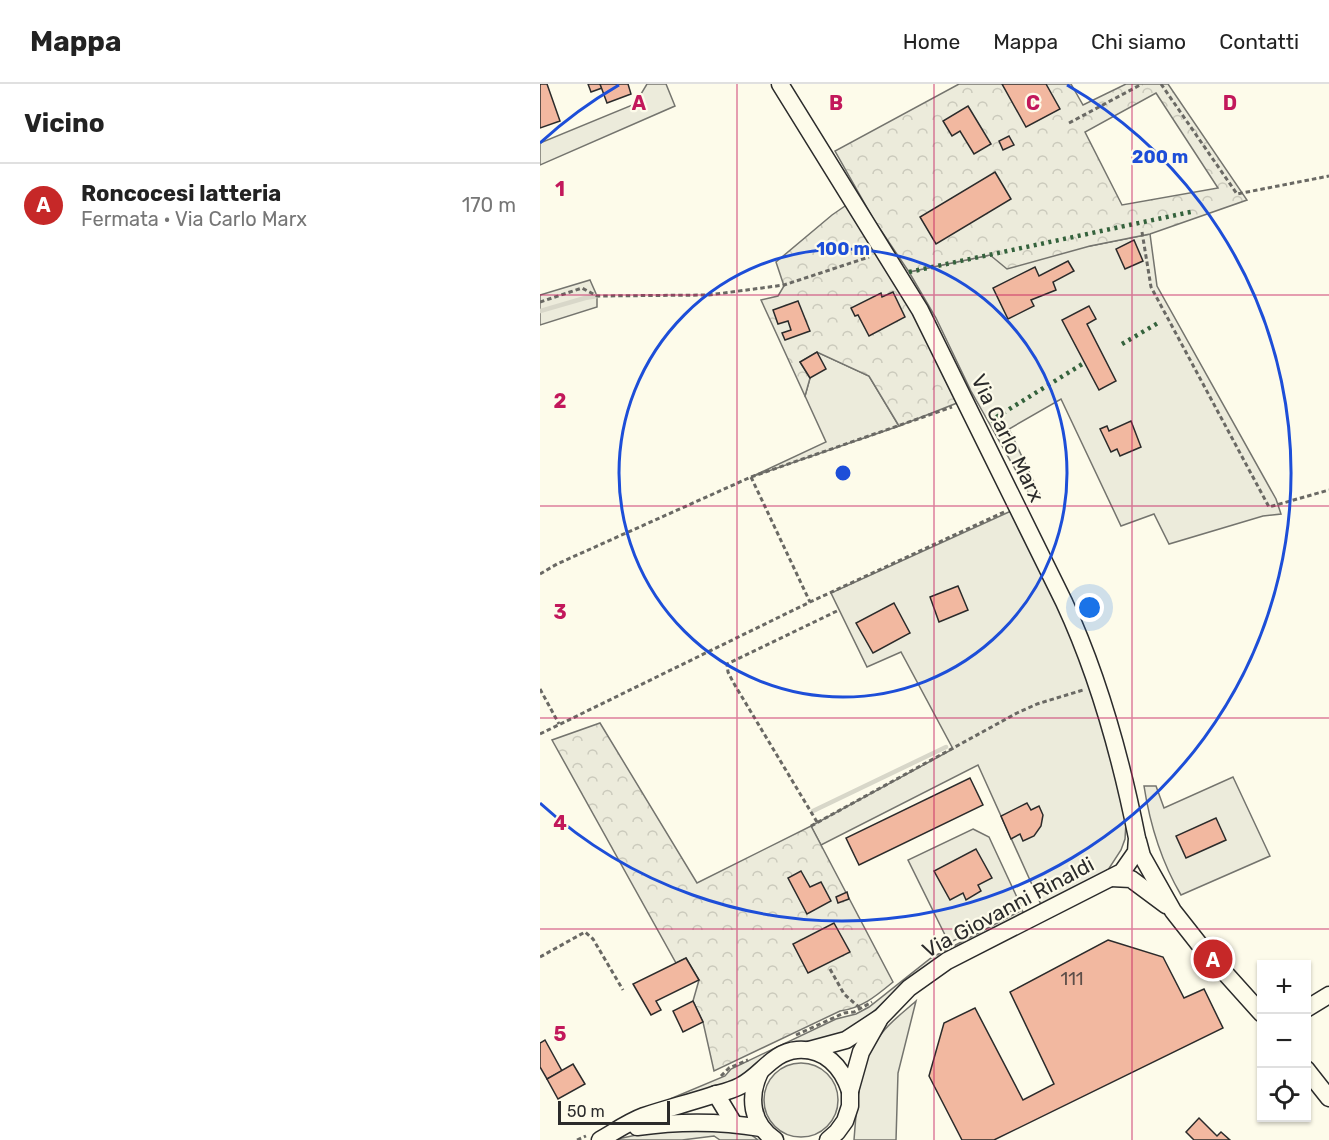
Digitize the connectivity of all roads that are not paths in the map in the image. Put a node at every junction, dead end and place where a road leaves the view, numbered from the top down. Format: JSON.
{"nodes":[{"id":1,"x":780,"y":86,"type":"edge"},
{"id":2,"x":1139,"y":863,"type":"junction"},
{"id":3,"x":1110,"y":879,"type":"junction"},
{"id":4,"x":1137,"y":882,"type":"junction"},
{"id":5,"x":1173,"y":911,"type":"junction"},
{"id":6,"x":1329,"y":995,"type":"edge"},
{"id":7,"x":1311,"y":1006,"type":"edge"},
{"id":8,"x":1257,"y":1008,"type":"edge"},
{"id":9,"x":880,"y":1017,"type":"junction"},
{"id":10,"x":809,"y":1050,"type":"junction"},
{"id":11,"x":756,"y":1064,"type":"junction"},
{"id":12,"x":1311,"y":1075,"type":"edge"},
{"id":13,"x":716,"y":1086,"type":"junction"},
{"id":14,"x":850,"y":1091,"type":"junction"},
{"id":15,"x":1329,"y":1098,"type":"edge"},
{"id":16,"x":845,"y":1121,"type":"junction"},
{"id":17,"x":734,"y":1124,"type":"junction"},
{"id":18,"x":761,"y":1128,"type":"junction"},
{"id":19,"x":619,"y":1130,"type":"junction"},
{"id":20,"x":600,"y":1140,"type":"edge"},
{"id":21,"x":775,"y":1140,"type":"edge"},
{"id":22,"x":828,"y":1140,"type":"edge"},
{"id":23,"x":844,"y":1140,"type":"edge"}],
"edges":[{"from":1,"to":2,"type":"street","name":"Via Carlo Marx"},
{"from":2,"to":3,"type":"street","name":"Via Giovanni Rinaldi"},
{"from":2,"to":4,"type":"street"},
{"from":2,"to":5,"type":"street"},
{"from":3,"to":4,"type":"street"},
{"from":3,"to":9,"type":"street","name":"Via Giovanni Rinaldi"},
{"from":4,"to":5,"type":"street"},
{"from":5,"to":8,"type":"street"},
{"from":6,"to":7,"type":"street"},
{"from":9,"to":10,"type":"street","name":"Via Giovanni Rinaldi"},
{"from":9,"to":14,"type":"street","name":"Via Giovanni Rinaldi"},
{"from":10,"to":11,"type":"street","name":"Via Giovanni Rinaldi"},
{"from":10,"to":14,"type":"street"},
{"from":11,"to":13,"type":"street","name":"Via Giovanni Rinaldi"},
{"from":11,"to":18,"type":"street"},
{"from":12,"to":15,"type":"street"},
{"from":13,"to":17,"type":"street"},
{"from":13,"to":19,"type":"street","name":"Via Giovanni Rinaldi"},
{"from":14,"to":16,"type":"street","name":"Via Giovanni Rinaldi"},
{"from":16,"to":22,"type":"street"},
{"from":16,"to":23,"type":"street","name":"Via Giovanni Rinaldi"},
{"from":17,"to":18,"type":"street","name":"Via Giovanni Rinaldi"},
{"from":17,"to":19,"type":"street","name":"Via Giovanni Rinaldi"},
{"from":18,"to":21,"type":"street"},
{"from":19,"to":20,"type":"street","name":"Via Giovanni Rinaldi"}]}
